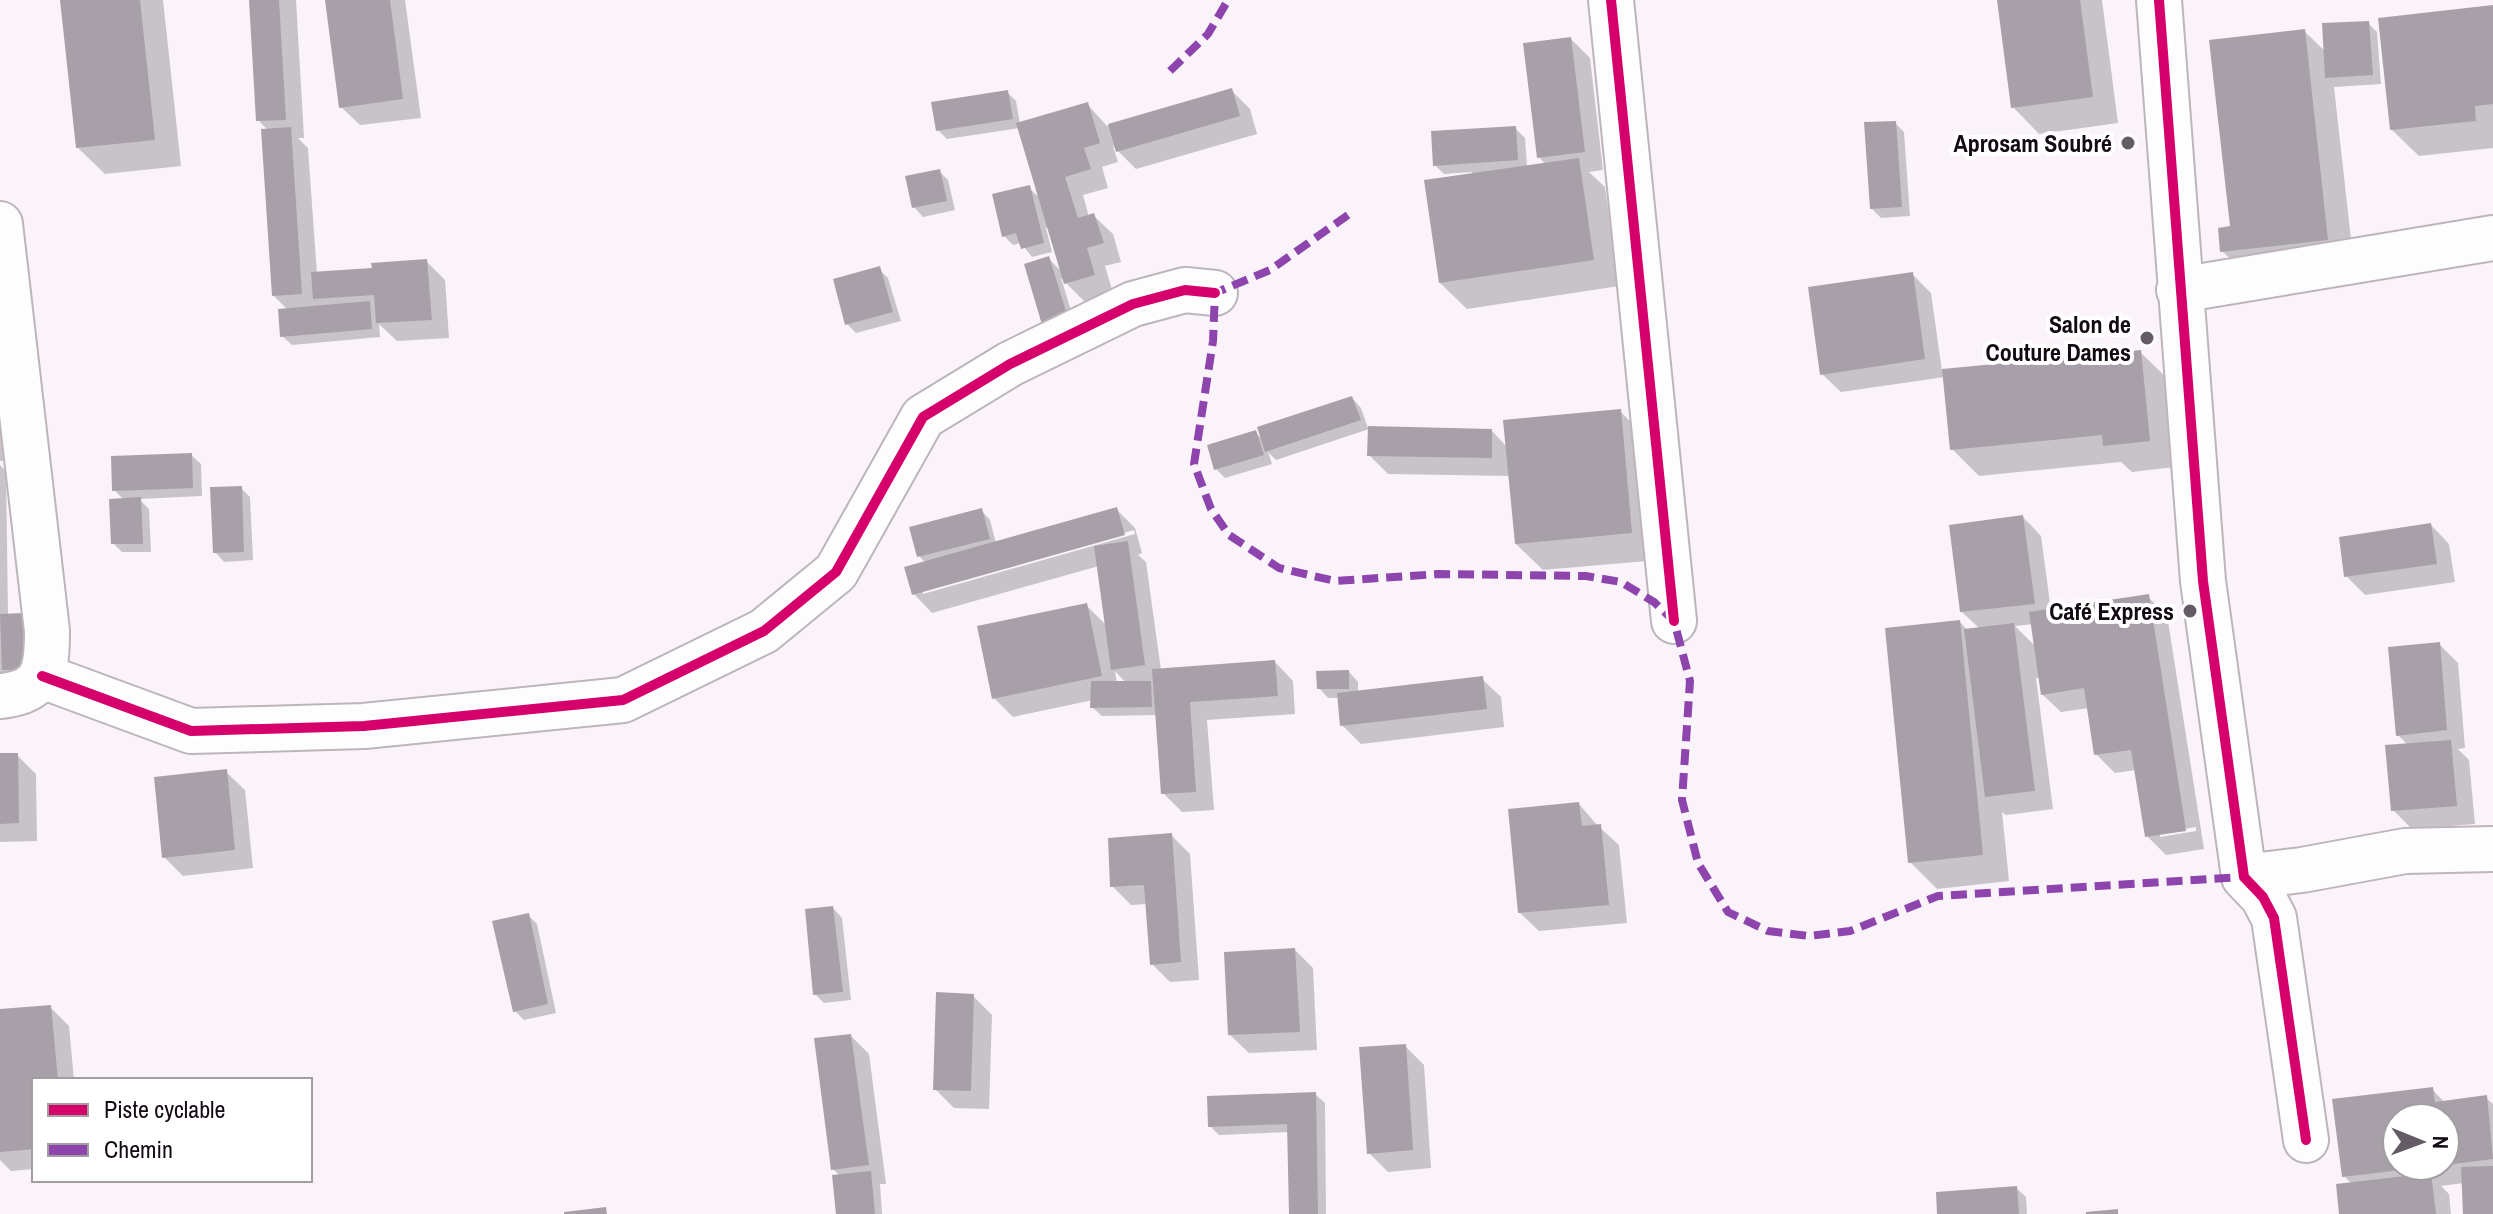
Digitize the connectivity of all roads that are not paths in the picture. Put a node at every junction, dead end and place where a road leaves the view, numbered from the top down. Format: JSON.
{"nodes":[{"id":1,"x":1611,"y":0,"type":"edge"},
{"id":2,"x":2159,"y":0,"type":"edge"},
{"id":3,"x":0,"y":224,"type":"edge"},
{"id":4,"x":2493,"y":238,"type":"edge"},
{"id":5,"x":2179,"y":290,"type":"junction"},
{"id":6,"x":1215,"y":293,"type":"dead end"},
{"id":7,"x":1674,"y":621,"type":"dead end"},
{"id":8,"x":42,"y":676,"type":"junction"},
{"id":9,"x":0,"y":696,"type":"edge"},
{"id":10,"x":2493,"y":849,"type":"edge"},
{"id":11,"x":2244,"y":877,"type":"junction"},
{"id":12,"x":2306,"y":1140,"type":"dead end"}],
"edges":[{"from":1,"to":7,"type":"street"},
{"from":2,"to":5,"type":"street"},
{"from":3,"to":8,"type":"street"},
{"from":4,"to":5,"type":"street"},
{"from":5,"to":11,"type":"street"},
{"from":6,"to":8,"type":"street"},
{"from":8,"to":9,"type":"street"},
{"from":10,"to":11,"type":"street"},
{"from":11,"to":12,"type":"street"}]}
